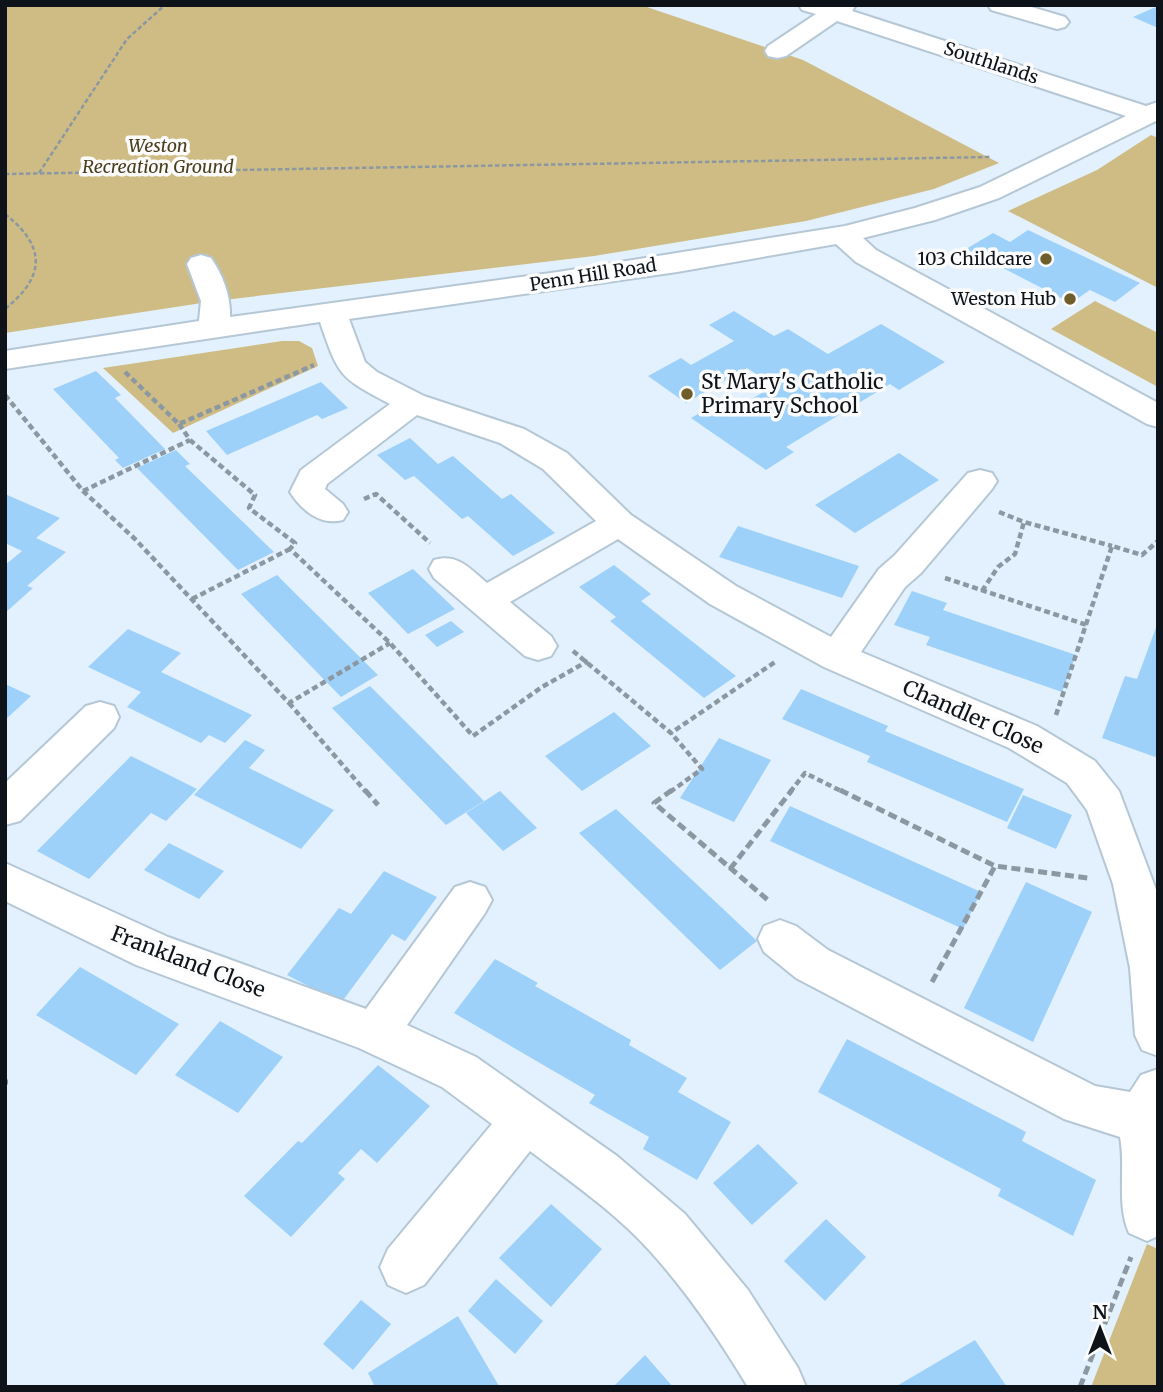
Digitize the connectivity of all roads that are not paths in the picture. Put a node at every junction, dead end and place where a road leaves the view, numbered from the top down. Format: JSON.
{"nodes":[{"id":1,"x":810,"y":5,"type":"edge"},
{"id":2,"x":999,"y":5,"type":"edge"},
{"id":3,"x":839,"y":9,"type":"edge"},
{"id":4,"x":1057,"y":22,"type":"dead end"},
{"id":5,"x":777,"y":51,"type":"dead end"},
{"id":6,"x":1152,"y":113,"type":"edge"},
{"id":7,"x":840,"y":233,"type":"junction"},
{"id":8,"x":201,"y":264,"type":"dead end"},
{"id":9,"x":332,"y":314,"type":"junction"},
{"id":10,"x":214,"y":328,"type":"junction"},
{"id":11,"x":5,"y":360,"type":"edge"},
{"id":12,"x":414,"y":403,"type":"junction"},
{"id":13,"x":1158,"y":416,"type":"edge"},
{"id":14,"x":973,"y":489,"type":"road end"},
{"id":15,"x":331,"y":512,"type":"road end"},
{"id":16,"x":619,"y":523,"type":"junction"},
{"id":17,"x":447,"y":569,"type":"road end"},
{"id":18,"x":486,"y":600,"type":"junction"},
{"id":19,"x":538,"y":646,"type":"road end"},
{"id":20,"x":837,"y":657,"type":"junction"},
{"id":21,"x":100,"y":717,"type":"dead end"},
{"id":22,"x":5,"y":809,"type":"edge"},
{"id":23,"x":5,"y":881,"type":"edge"},
{"id":24,"x":470,"y":900,"type":"dead end"},
{"id":25,"x":780,"y":939,"type":"road end"},
{"id":26,"x":375,"y":1033,"type":"junction"},
{"id":27,"x":1158,"y":1035,"type":"edge"},
{"id":28,"x":1149,"y":1103,"type":"edge"},
{"id":29,"x":526,"y":1119,"type":"junction"},
{"id":30,"x":1147,"y":1216,"type":"road end"},
{"id":31,"x":406,"y":1267,"type":"dead end"},
{"id":32,"x":779,"y":1387,"type":"edge"}],
"edges":[{"from":1,"to":3,"type":"street","name":"Southlands"},
{"from":2,"to":4,"type":"street"},
{"from":3,"to":5,"type":"street"},
{"from":3,"to":6,"type":"street","name":"Southlands"},
{"from":6,"to":7,"type":"street","name":"Penn Hill Road"},
{"from":7,"to":9,"type":"street","name":"Penn Hill Road"},
{"from":7,"to":13,"type":"street"},
{"from":8,"to":10,"type":"street"},
{"from":9,"to":10,"type":"street","name":"Penn Hill Road"},
{"from":9,"to":12,"type":"street","name":"Chandler Close"},
{"from":10,"to":11,"type":"street","name":"Penn Hill Road"},
{"from":12,"to":15,"type":"street"},
{"from":12,"to":16,"type":"street","name":"Chandler Close"},
{"from":14,"to":20,"type":"street"},
{"from":16,"to":18,"type":"street"},
{"from":16,"to":20,"type":"street","name":"Chandler Close"},
{"from":17,"to":18,"type":"street"},
{"from":18,"to":19,"type":"street"},
{"from":20,"to":27,"type":"street","name":"Chandler Close"},
{"from":21,"to":22,"type":"street"},
{"from":23,"to":26,"type":"street","name":"Frankland Close"},
{"from":24,"to":26,"type":"street"},
{"from":25,"to":28,"type":"street"},
{"from":26,"to":29,"type":"street","name":"Frankland Close"},
{"from":28,"to":30,"type":"street"},
{"from":29,"to":31,"type":"street"},
{"from":29,"to":32,"type":"street","name":"Frankland Close"}]}
